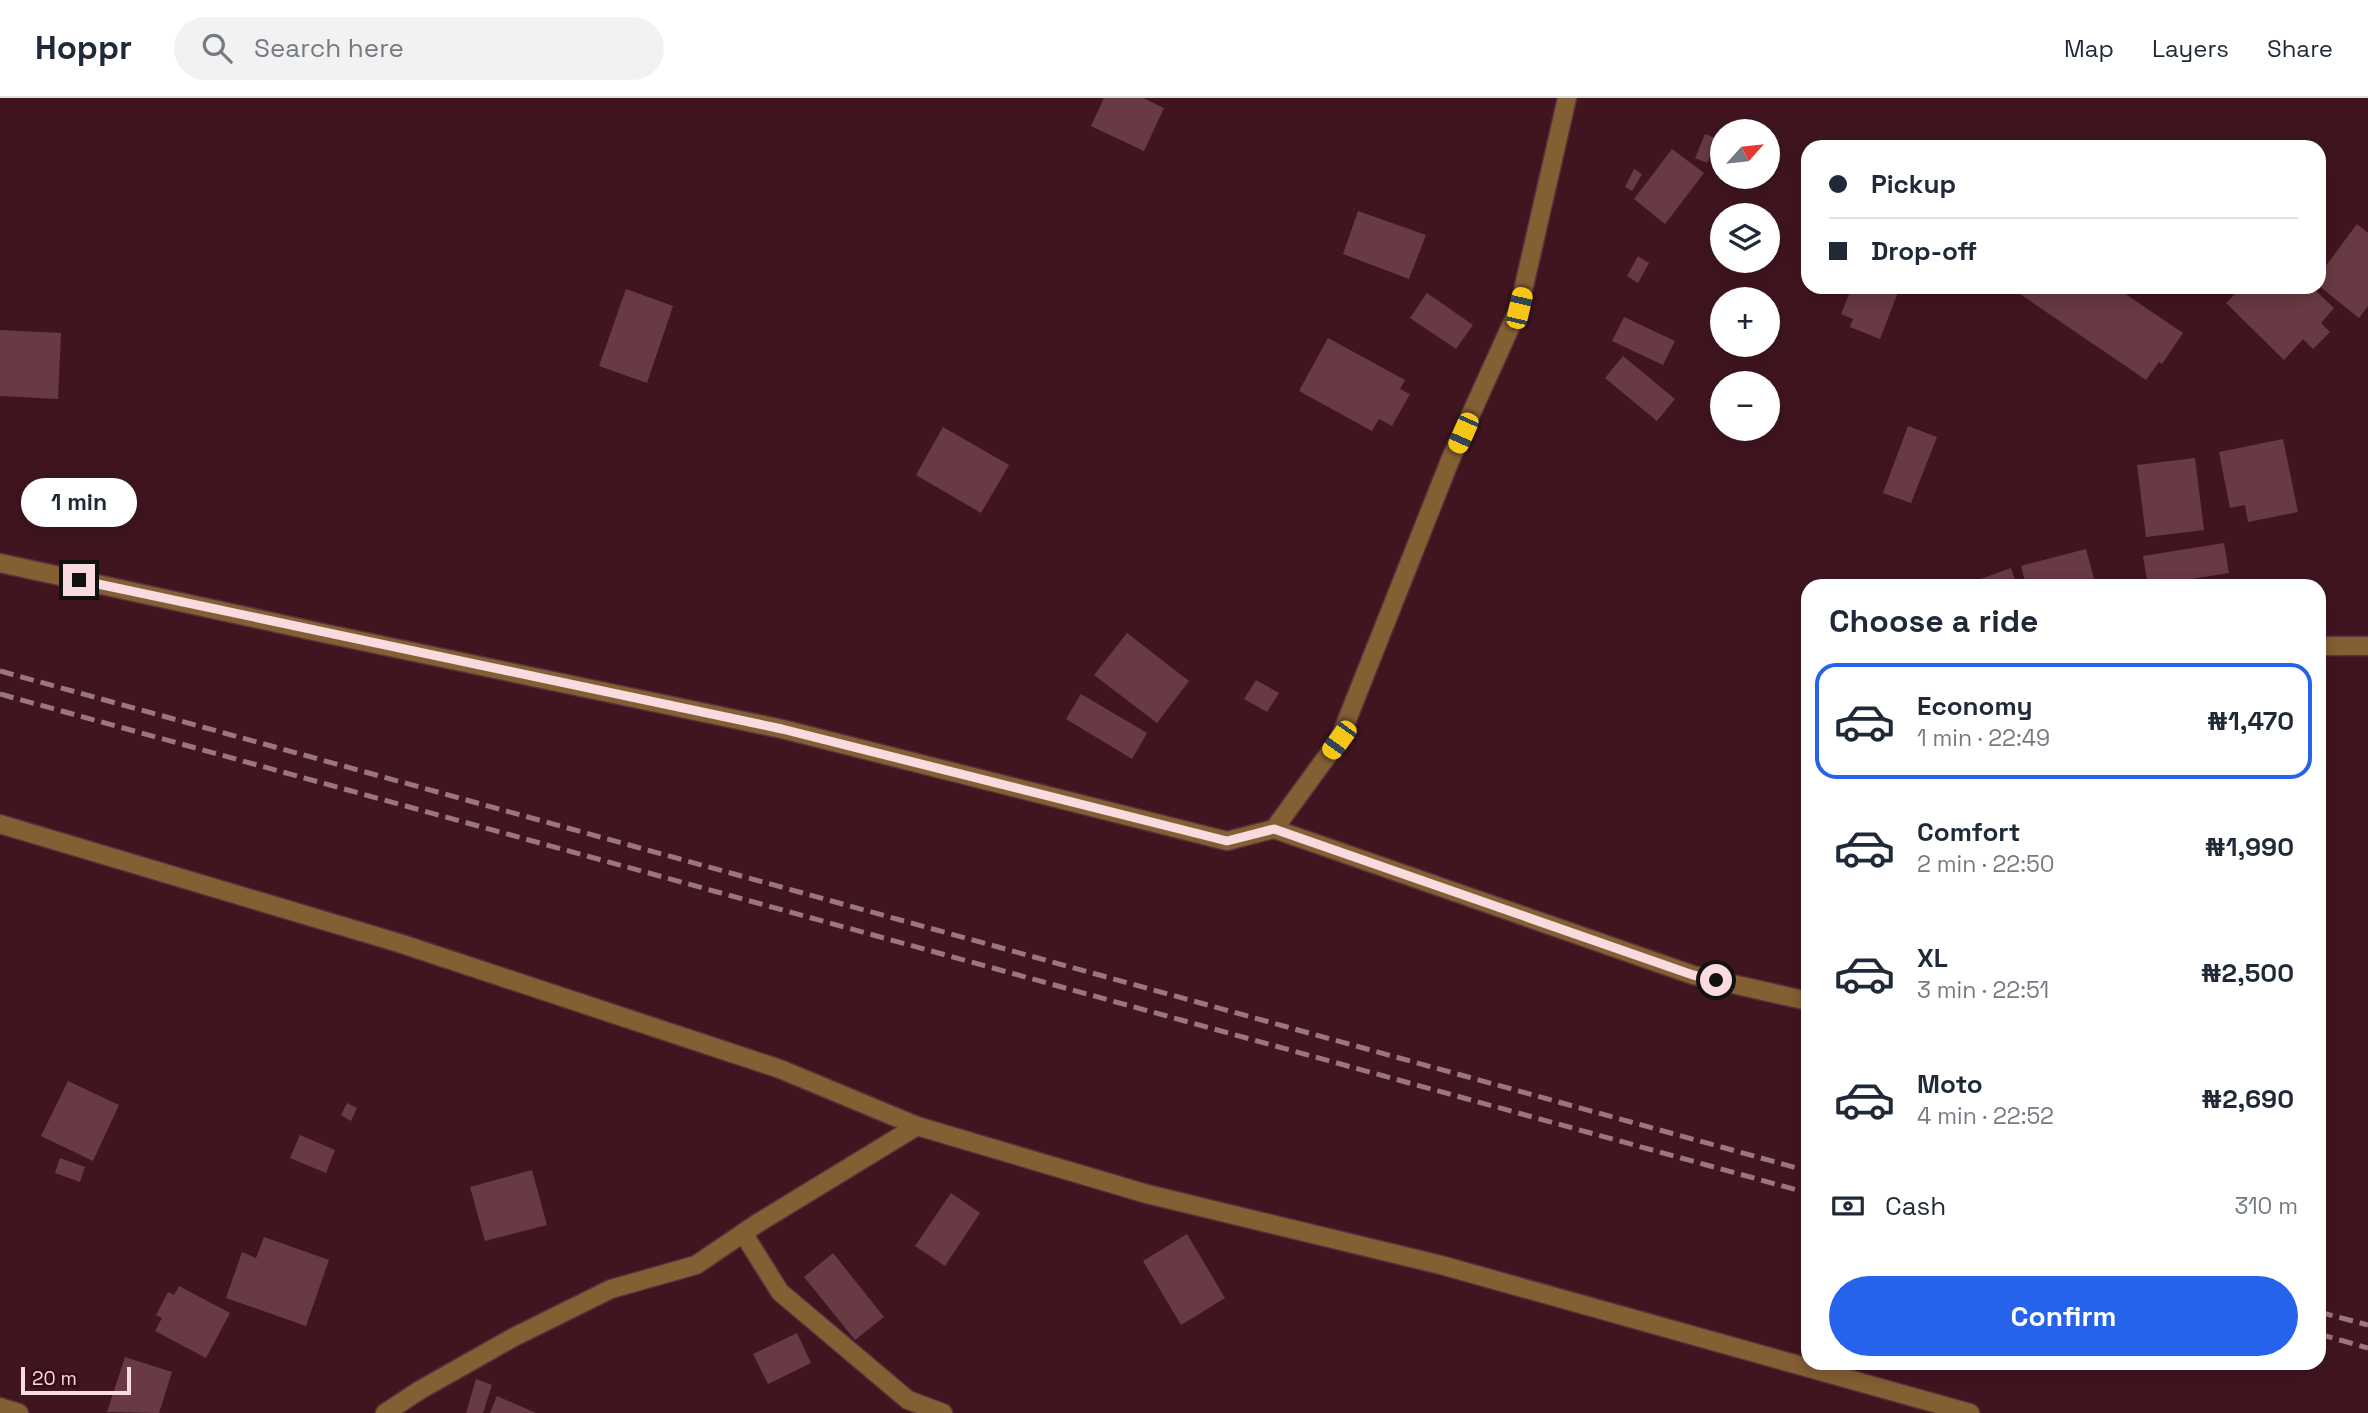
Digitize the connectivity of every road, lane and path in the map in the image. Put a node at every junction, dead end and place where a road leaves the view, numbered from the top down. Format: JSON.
{"nodes":[{"id":1,"x":1567,"y":98,"type":"edge"},
{"id":2,"x":0,"y":563,"type":"edge"},
{"id":3,"x":2326,"y":646,"type":"edge"},
{"id":4,"x":2368,"y":646,"type":"edge"},
{"id":5,"x":0,"y":824,"type":"edge"},
{"id":6,"x":1274,"y":829,"type":"junction"},
{"id":7,"x":1801,"y":999,"type":"edge"},
{"id":8,"x":917,"y":1126,"type":"junction"},
{"id":9,"x":743,"y":1233,"type":"junction"},
{"id":10,"x":1801,"y":1366,"type":"edge"},
{"id":11,"x":1816,"y":1370,"type":"edge"},
{"id":12,"x":0,"y":1407,"type":"edge"},
{"id":13,"x":19,"y":1413,"type":"edge"},
{"id":14,"x":385,"y":1413,"type":"edge"},
{"id":15,"x":943,"y":1413,"type":"edge"},
{"id":16,"x":1970,"y":1413,"type":"edge"}],
"edges":[{"from":1,"to":6,"type":"street"},
{"from":2,"to":6,"type":"street"},
{"from":3,"to":4,"type":"street"},
{"from":5,"to":8,"type":"street"},
{"from":6,"to":7,"type":"street"},
{"from":8,"to":9,"type":"street"},
{"from":8,"to":10,"type":"street"},
{"from":9,"to":14,"type":"street"},
{"from":9,"to":15,"type":"street"},
{"from":11,"to":16,"type":"street"},
{"from":12,"to":13,"type":"street"}]}
